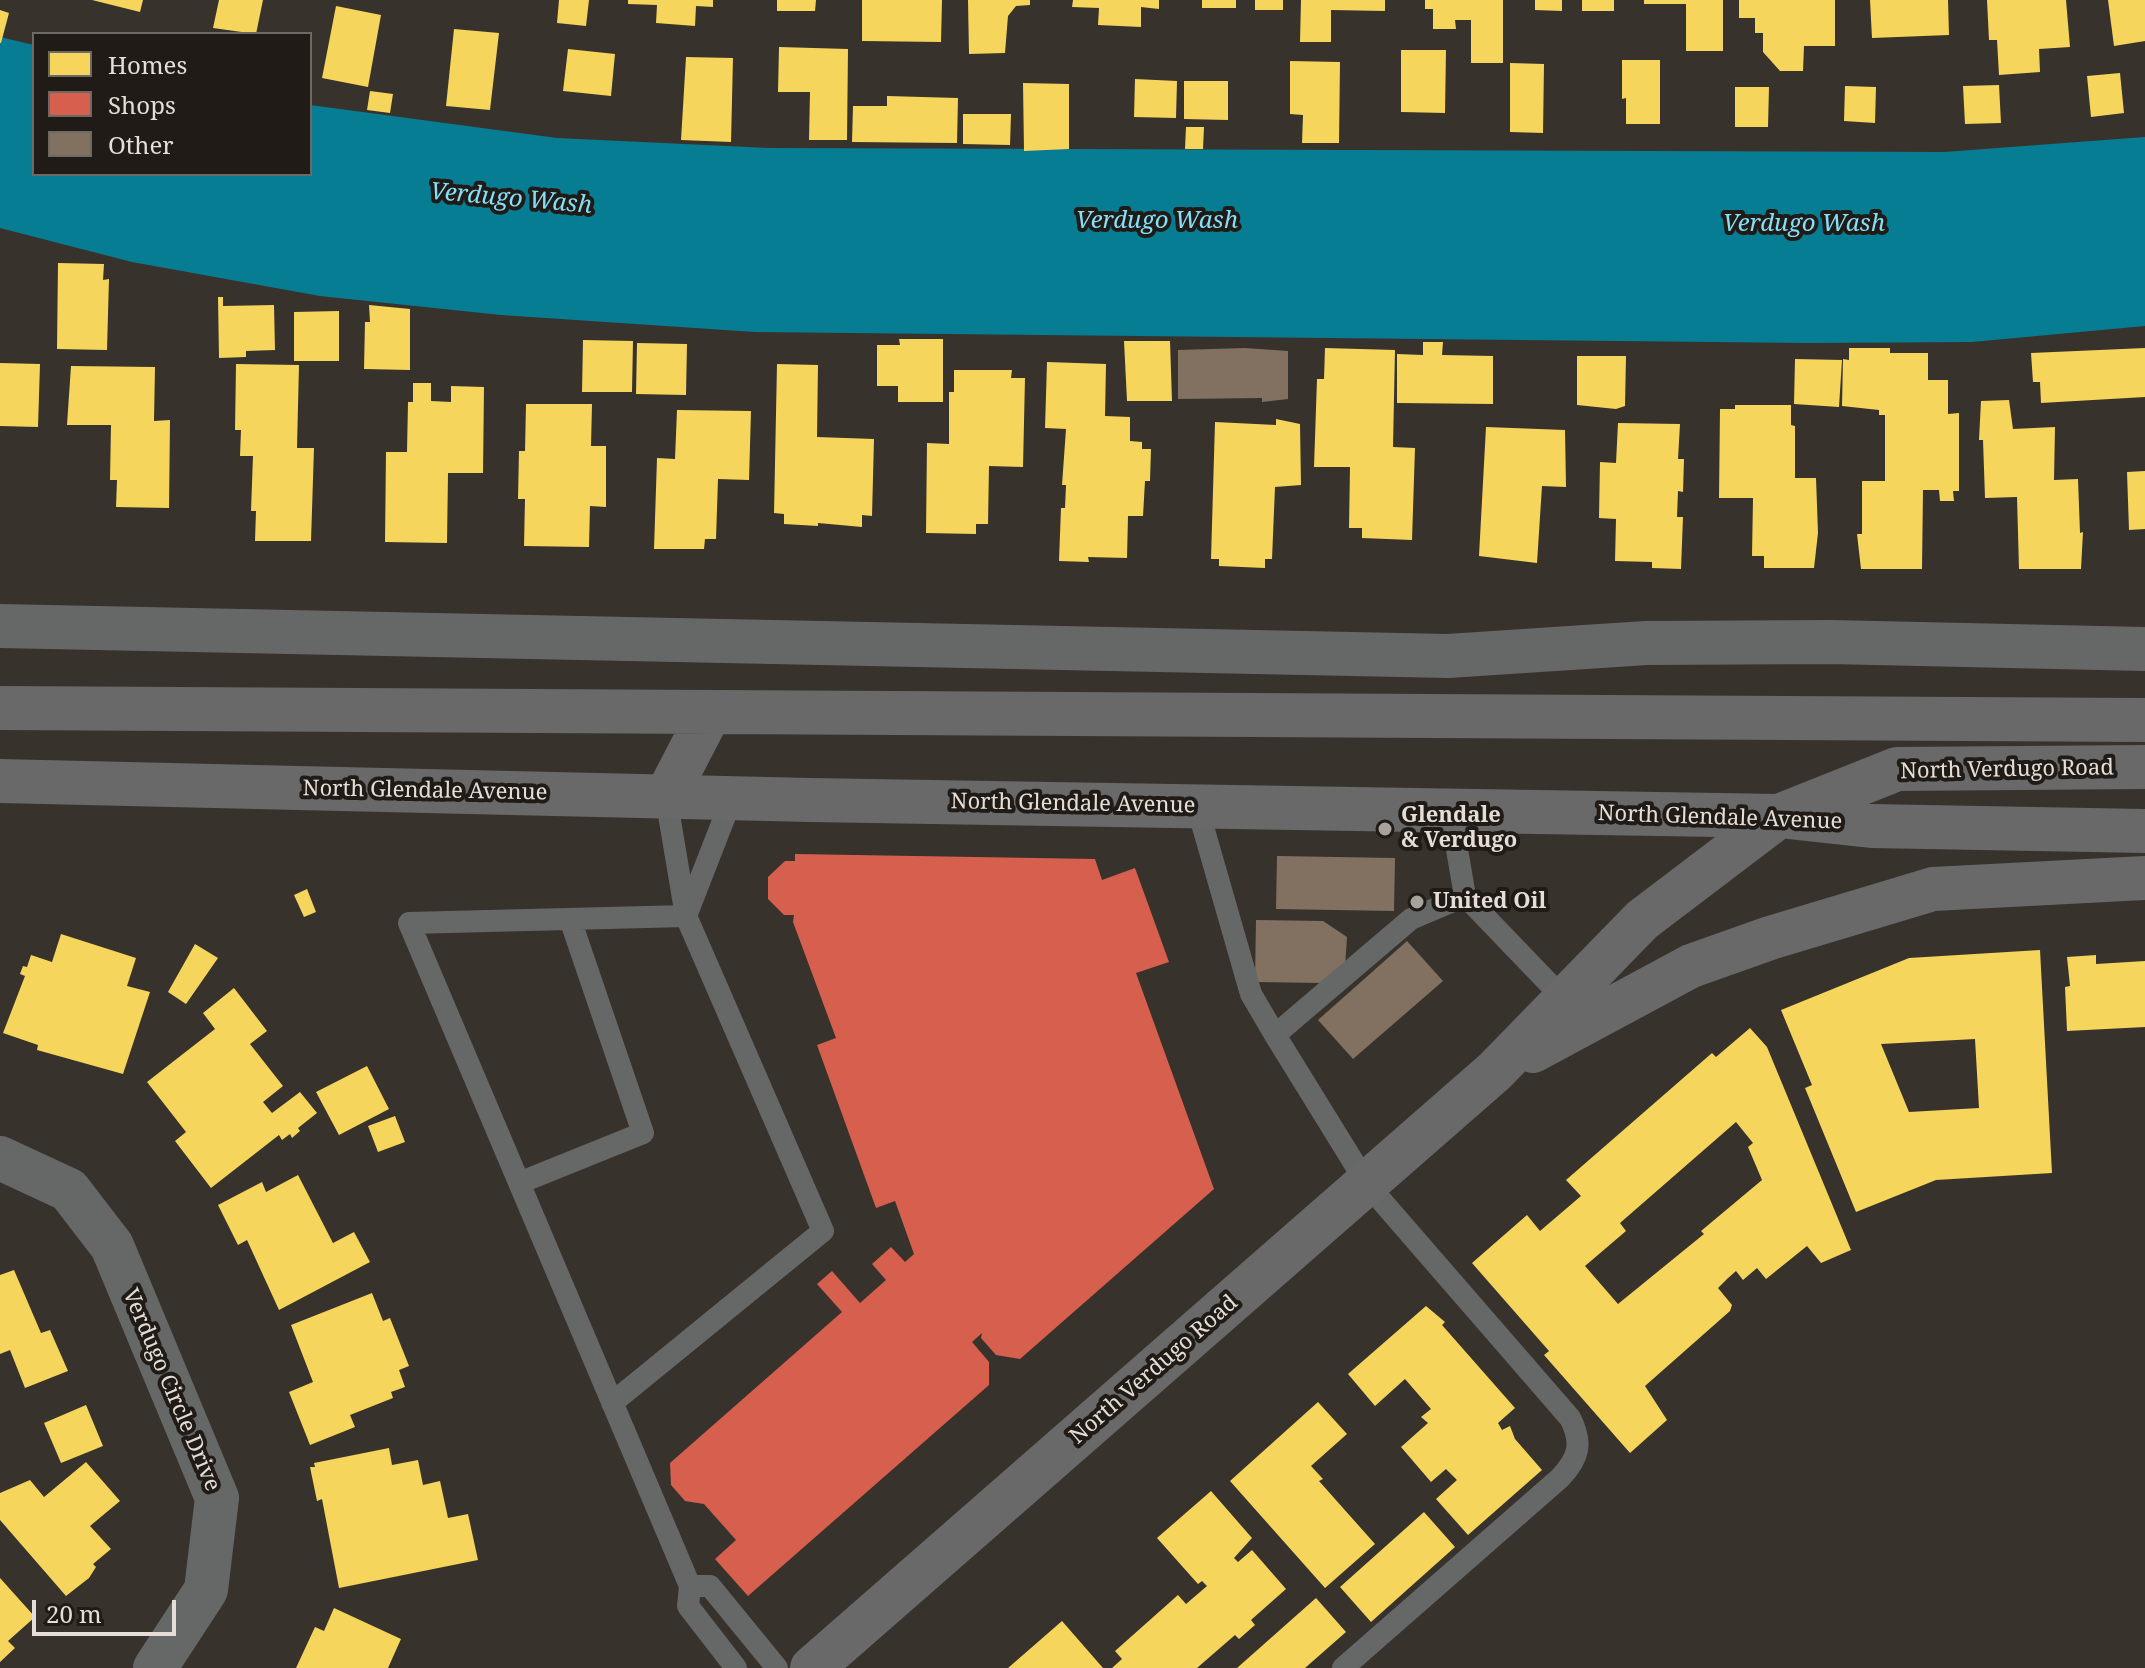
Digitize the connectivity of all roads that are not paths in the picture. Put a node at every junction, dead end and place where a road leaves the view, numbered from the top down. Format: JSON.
{"nodes":[{"id":1,"x":0,"y":626,"type":"edge"},
{"id":2,"x":2145,"y":649,"type":"edge"},
{"id":3,"x":0,"y":708,"type":"edge"},
{"id":4,"x":709,"y":714,"type":"junction"},
{"id":5,"x":2145,"y":720,"type":"edge"},
{"id":6,"x":2145,"y":767,"type":"edge"},
{"id":7,"x":0,"y":781,"type":"edge"},
{"id":8,"x":666,"y":797,"type":"junction"},
{"id":9,"x":732,"y":798,"type":"junction"},
{"id":10,"x":1197,"y":806,"type":"junction"},
{"id":11,"x":1450,"y":809,"type":"junction"},
{"id":12,"x":1779,"y":816,"type":"junction"},
{"id":13,"x":2145,"y":831,"type":"edge"},
{"id":14,"x":2145,"y":878,"type":"edge"},
{"id":15,"x":1465,"y":896,"type":"junction"},
{"id":16,"x":686,"y":916,"type":"junction"},
{"id":17,"x":570,"y":919,"type":"junction"},
{"id":18,"x":1564,"y":999,"type":"junction"},
{"id":19,"x":1275,"y":1035,"type":"junction"},
{"id":20,"x":1495,"y":1071,"type":"junction"},
{"id":21,"x":0,"y":1158,"type":"edge"},
{"id":22,"x":519,"y":1183,"type":"junction"},
{"id":23,"x":1367,"y":1184,"type":"junction"},
{"id":24,"x":612,"y":1403,"type":"junction"},
{"id":25,"x":690,"y":1586,"type":"junction"},
{"id":26,"x":155,"y":1668,"type":"edge"},
{"id":27,"x":736,"y":1668,"type":"edge"},
{"id":28,"x":777,"y":1668,"type":"edge"},
{"id":29,"x":812,"y":1668,"type":"edge"},
{"id":30,"x":1343,"y":1668,"type":"edge"}],
"edges":[{"from":1,"to":2,"type":"street"},
{"from":3,"to":4,"type":"main road"},
{"from":4,"to":5,"type":"main road"},
{"from":4,"to":8,"type":"main road"},
{"from":6,"to":12,"type":"main road","name":"North Verdugo Road"},
{"from":7,"to":8,"type":"main road","name":"North Glendale Avenue"},
{"from":8,"to":9,"type":"main road","name":"North Glendale Avenue"},
{"from":8,"to":16,"type":"lane"},
{"from":9,"to":10,"type":"main road","name":"North Glendale Avenue"},
{"from":9,"to":16,"type":"lane"},
{"from":10,"to":11,"type":"main road","name":"North Glendale Avenue"},
{"from":10,"to":19,"type":"lane"},
{"from":11,"to":12,"type":"main road","name":"North Glendale Avenue"},
{"from":11,"to":15,"type":"lane"},
{"from":12,"to":13,"type":"main road","name":"North Glendale Avenue"},
{"from":12,"to":18,"type":"main road","name":"North Verdugo Road"},
{"from":14,"to":20,"type":"main road","name":"North Verdugo Road"},
{"from":15,"to":18,"type":"lane"},
{"from":15,"to":19,"type":"lane"},
{"from":16,"to":17,"type":"lane"},
{"from":16,"to":24,"type":"lane"},
{"from":17,"to":22,"type":"lane"},
{"from":17,"to":22,"type":"lane"},
{"from":18,"to":20,"type":"main road","name":"North Verdugo Road"},
{"from":19,"to":23,"type":"lane"},
{"from":20,"to":23,"type":"main road","name":"North Verdugo Road"},
{"from":21,"to":26,"type":"street","name":"Verdugo Circle Drive"},
{"from":22,"to":24,"type":"lane"},
{"from":23,"to":29,"type":"main road","name":"North Verdugo Road"},
{"from":23,"to":30,"type":"lane"},
{"from":24,"to":25,"type":"lane"},
{"from":25,"to":27,"type":"lane"},
{"from":25,"to":28,"type":"lane"}]}
